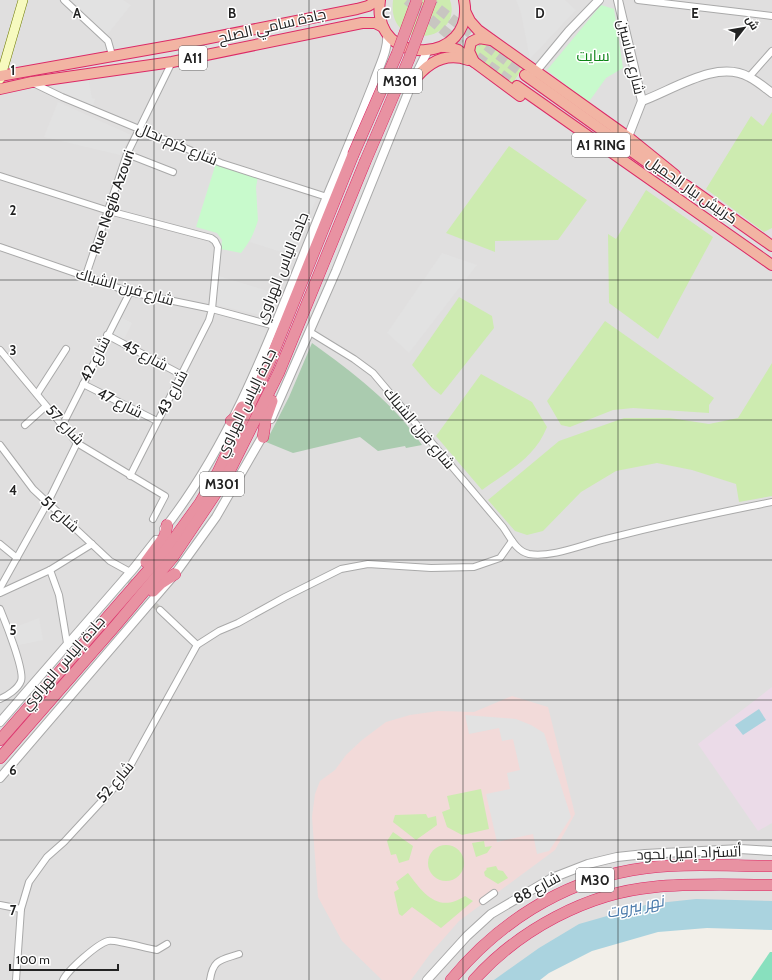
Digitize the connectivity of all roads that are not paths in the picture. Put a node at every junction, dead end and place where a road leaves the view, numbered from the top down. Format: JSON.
{"nodes":[{"id":1,"x":23,"y":0,"type":"edge"},
{"id":2,"x":64,"y":0,"type":"edge"},
{"id":3,"x":370,"y":0,"type":"edge"},
{"id":4,"x":379,"y":0,"type":"edge"},
{"id":5,"x":417,"y":0,"type":"edge"},
{"id":6,"x":431,"y":0,"type":"edge"},
{"id":7,"x":464,"y":0,"type":"edge"},
{"id":8,"x":599,"y":0,"type":"edge"},
{"id":9,"x":618,"y":0,"type":"edge"},
{"id":10,"x":638,"y":0,"type":"edge"},
{"id":11,"x":357,"y":9,"type":"junction"},
{"id":12,"x":465,"y":11,"type":"junction"},
{"id":13,"x":772,"y":16,"type":"edge"},
{"id":14,"x":385,"y":30,"type":"junction"},
{"id":15,"x":491,"y":40,"type":"junction"},
{"id":16,"x":442,"y":47,"type":"junction"},
{"id":17,"x":385,"y":50,"type":"junction"},
{"id":18,"x":772,"y":51,"type":"edge"},
{"id":19,"x":427,"y":52,"type":"junction"},
{"id":20,"x":112,"y":56,"type":"junction"},
{"id":21,"x":172,"y":62,"type":"junction"},
{"id":22,"x":476,"y":63,"type":"junction"},
{"id":23,"x":418,"y":70,"type":"junction"},
{"id":24,"x":535,"y":72,"type":"junction"},
{"id":25,"x":524,"y":75,"type":"tunnel mouth"},
{"id":26,"x":749,"y":76,"type":"junction"},
{"id":27,"x":0,"y":77,"type":"edge"},
{"id":28,"x":32,"y":82,"type":"junction"},
{"id":29,"x":412,"y":83,"type":"junction"},
{"id":30,"x":517,"y":86,"type":"tunnel mouth"},
{"id":31,"x":0,"y":89,"type":"edge"},
{"id":32,"x":772,"y":93,"type":"edge"},
{"id":33,"x":642,"y":101,"type":"junction"},
{"id":34,"x":139,"y":128,"type":"junction"},
{"id":35,"x":628,"y":137,"type":"junction"},
{"id":36,"x":127,"y":154,"type":"junction"},
{"id":37,"x":174,"y":172,"type":"dead end"},
{"id":38,"x":0,"y":176,"type":"edge"},
{"id":39,"x":687,"y":186,"type":"junction"},
{"id":40,"x":327,"y":196,"type":"junction"},
{"id":41,"x":686,"y":204,"type":"junction"},
{"id":42,"x":109,"y":211,"type":"junction"},
{"id":43,"x":0,"y":246,"type":"edge"},
{"id":44,"x":772,"y":246,"type":"edge"},
{"id":45,"x":772,"y":264,"type":"edge"},
{"id":46,"x":85,"y":278,"type":"junction"},
{"id":47,"x":130,"y":292,"type":"junction"},
{"id":48,"x":212,"y":309,"type":"junction"},
{"id":49,"x":275,"y":326,"type":"junction"},
{"id":50,"x":310,"y":332,"type":"junction"},
{"id":51,"x":107,"y":335,"type":"junction"},
{"id":52,"x":66,"y":349,"type":"dead end"},
{"id":53,"x":0,"y":350,"type":"edge"},
{"id":54,"x":268,"y":366,"type":"junction"},
{"id":55,"x":279,"y":372,"type":"junction"},
{"id":56,"x":182,"y":375,"type":"junction"},
{"id":57,"x":83,"y":384,"type":"junction"},
{"id":58,"x":37,"y":394,"type":"junction"},
{"id":59,"x":46,"y":406,"type":"junction"},
{"id":60,"x":158,"y":421,"type":"junction"},
{"id":61,"x":231,"y":421,"type":"junction"},
{"id":62,"x":25,"y":425,"type":"dead end"},
{"id":63,"x":62,"y":426,"type":"junction"},
{"id":64,"x":263,"y":437,"type":"junction"},
{"id":65,"x":77,"y":443,"type":"junction"},
{"id":66,"x":0,"y":445,"type":"edge"},
{"id":67,"x":130,"y":476,"type":"junction"},
{"id":68,"x":48,"y":502,"type":"junction"},
{"id":69,"x":772,"y":502,"type":"edge"},
{"id":70,"x":182,"y":504,"type":"joint"},
{"id":71,"x":153,"y":519,"type":"dead end"},
{"id":72,"x":168,"y":525,"type":"junction"},
{"id":73,"x":512,"y":541,"type":"junction"},
{"id":74,"x":0,"y":544,"type":"edge"},
{"id":75,"x":92,"y":544,"type":"junction"},
{"id":76,"x":17,"y":558,"type":"junction"},
{"id":77,"x":50,"y":570,"type":"junction"},
{"id":78,"x":126,"y":573,"type":"junction"},
{"id":79,"x":175,"y":574,"type":"junction"},
{"id":80,"x":0,"y":588,"type":"edge"},
{"id":81,"x":0,"y":593,"type":"edge"},
{"id":82,"x":118,"y":605,"type":"junction"},
{"id":83,"x":0,"y":609,"type":"edge"},
{"id":84,"x":160,"y":610,"type":"tunnel mouth"},
{"id":85,"x":116,"y":626,"type":"junction"},
{"id":86,"x":67,"y":643,"type":"junction"},
{"id":87,"x":197,"y":645,"type":"junction"},
{"id":88,"x":0,"y":699,"type":"edge"},
{"id":89,"x":0,"y":722,"type":"edge"},
{"id":90,"x":0,"y":740,"type":"edge"},
{"id":91,"x":0,"y":758,"type":"edge"},
{"id":92,"x":0,"y":778,"type":"edge"},
{"id":93,"x":772,"y":851,"type":"edge"},
{"id":94,"x":772,"y":866,"type":"edge"},
{"id":95,"x":772,"y":886,"type":"edge"},
{"id":96,"x":494,"y":893,"type":"dead end"},
{"id":97,"x":483,"y":901,"type":"dead end"},
{"id":98,"x":0,"y":905,"type":"edge"},
{"id":99,"x":21,"y":909,"type":"junction"},
{"id":100,"x":167,"y":944,"type":"dead end"},
{"id":101,"x":239,"y":954,"type":"dead end"},
{"id":102,"x":16,"y":980,"type":"edge"},
{"id":103,"x":63,"y":980,"type":"edge"},
{"id":104,"x":210,"y":980,"type":"edge"},
{"id":105,"x":427,"y":980,"type":"edge"},
{"id":106,"x":451,"y":980,"type":"edge"},
{"id":107,"x":474,"y":980,"type":"edge"}],
"edges":[{"from":1,"to":27,"type":"main road"},
{"from":2,"to":20,"type":"street"},
{"from":3,"to":11,"type":"highway"},
{"from":4,"to":11,"type":"highway","name":"جادة سامي الصلح","number":"A11"},
{"from":4,"to":14,"type":"highway"},
{"from":5,"to":54,"type":"highway","name":"جادة إلياس الهراوي","number":"M301","bridge":true},
{"from":6,"to":55,"type":"highway","name":"جادة إلياس الهراوي","number":"M301","bridge":true},
{"from":7,"to":12,"type":"highway"},
{"from":8,"to":24,"type":"street"},
{"from":9,"to":33,"type":"street","name":"شارع ساسين"},
{"from":10,"to":13,"type":"street"},
{"from":11,"to":20,"type":"highway","name":"جادة سامي الصلح","number":"A11"},
{"from":12,"to":15,"type":"highway"},
{"from":12,"to":16,"type":"highway"},
{"from":14,"to":17,"type":"street","name":"جادة الياس الهراوي"},
{"from":14,"to":19,"type":"highway"},
{"from":14,"to":21,"type":"highway","name":"جادة سامي الصلح","number":"A11"},
{"from":15,"to":22,"type":"highway"},
{"from":15,"to":24,"type":"highway"},
{"from":16,"to":19,"type":"highway"},
{"from":16,"to":22,"type":"highway"},
{"from":17,"to":23,"type":"street"},
{"from":17,"to":40,"type":"street","name":"جادة الياس الهراوي"},
{"from":18,"to":26,"type":"street"},
{"from":19,"to":23,"type":"street"},
{"from":20,"to":27,"type":"highway","name":"جادة سامي الصلح","number":"A11"},
{"from":21,"to":28,"type":"highway","name":"جادة سامي الصلح","number":"A11"},
{"from":21,"to":34,"type":"street","name":"Rue Negib Azouri"},
{"from":22,"to":29,"type":"highway"},
{"from":22,"to":41,"type":"highway"},
{"from":23,"to":29,"type":"street"},
{"from":24,"to":35,"type":"highway"},
{"from":25,"to":39,"type":"highway","name":"كرنيش بيار الجميل","number":"A1 RING"},
{"from":26,"to":32,"type":"street"},
{"from":26,"to":33,"type":"street"},
{"from":28,"to":31,"type":"highway","name":"جادة سامي الصلح","number":"A11"},
{"from":28,"to":34,"type":"street","name":"شارع كرم ىحال"},
{"from":29,"to":50,"type":"street"},
{"from":30,"to":41,"type":"highway","name":"كرنيش بيار الجميل","number":"A1 RING"},
{"from":33,"to":35,"type":"street","name":"شارع ساسين"},
{"from":34,"to":36,"type":"street","name":"Rue Negib Azouri"},
{"from":34,"to":40,"type":"street","name":"شارع كرم ىحال"},
{"from":35,"to":39,"type":"highway"},
{"from":36,"to":37,"type":"street"},
{"from":36,"to":42,"type":"street","name":"Rue Negib Azouri"},
{"from":38,"to":42,"type":"street"},
{"from":39,"to":44,"type":"highway","name":"كرنيش بيار الجميل","number":"A1 RING"},
{"from":40,"to":49,"type":"street","name":"جادة الياس الهراوي"},
{"from":41,"to":45,"type":"highway","name":"كرنيش بيار الجميل","number":"A1 RING"},
{"from":42,"to":46,"type":"street","name":"Rue Negib Azouri"},
{"from":42,"to":48,"type":"street","name":"شارع 43"},
{"from":43,"to":46,"type":"street","name":"شارع فرن الشباك"},
{"from":46,"to":47,"type":"street","name":"شارع فرن الشباك"},
{"from":47,"to":48,"type":"street","name":"شارع فرن الشباك"},
{"from":47,"to":51,"type":"street","name":"شارع 42"},
{"from":48,"to":49,"type":"street","name":"شارع فرن الشباك"},
{"from":48,"to":56,"type":"street","name":"شارع 43"},
{"from":49,"to":61,"type":"street","name":"جادة الياس الهراوي"},
{"from":50,"to":64,"type":"street","name":"جادة إلياس الهراوي"},
{"from":50,"to":73,"type":"street","name":"شارع فرن الشباك"},
{"from":51,"to":56,"type":"street","name":"شارع 45"},
{"from":51,"to":57,"type":"street","name":"شارع 42"},
{"from":52,"to":58,"type":"street"},
{"from":53,"to":58,"type":"street","name":"شارع 57"},
{"from":54,"to":61,"type":"highway"},
{"from":54,"to":82,"type":"highway","name":"جادة إلياس الهراوي","number":"M301"},
{"from":55,"to":64,"type":"highway"},
{"from":55,"to":85,"type":"highway","name":"جادة إلياس الهراوي","number":"M301"},
{"from":56,"to":60,"type":"street","name":"شارع 43"},
{"from":57,"to":60,"type":"street","name":"شارع 47"},
{"from":57,"to":63,"type":"street","name":"شارع 42"},
{"from":58,"to":59,"type":"street","name":"شارع 57"},
{"from":59,"to":62,"type":"street"},
{"from":59,"to":63,"type":"street","name":"شارع 57"},
{"from":60,"to":67,"type":"street","name":"شارع 43"},
{"from":61,"to":70,"type":"street","name":"جادة الياس الهراوي"},
{"from":63,"to":65,"type":"street","name":"شارع 57"},
{"from":64,"to":79,"type":"street","name":"جادة إلياس الهراوي"},
{"from":65,"to":67,"type":"street","name":"شارع 57"},
{"from":65,"to":68,"type":"street"},
{"from":66,"to":68,"type":"street","name":"شارع 51"},
{"from":67,"to":71,"type":"street","name":"شارع 57"},
{"from":68,"to":75,"type":"street","name":"شارع 51"},
{"from":68,"to":76,"type":"street"},
{"from":69,"to":73,"type":"street","name":"شارع فرن الشباك"},
{"from":70,"to":72,"type":"street","name":"جادة إلياس الهراوي"},
{"from":72,"to":78,"type":"street","name":"جادة إلياس الهراوي"},
{"from":72,"to":82,"type":"highway"},
{"from":73,"to":87,"type":"street"},
{"from":74,"to":76,"type":"street"},
{"from":75,"to":77,"type":"street"},
{"from":75,"to":78,"type":"street","name":"شارع 51"},
{"from":76,"to":80,"type":"street"},
{"from":77,"to":81,"type":"street"},
{"from":77,"to":86,"type":"street"},
{"from":78,"to":86,"type":"street","name":"جادة إلياس الهراوي"},
{"from":79,"to":85,"type":"highway"},
{"from":79,"to":92,"type":"street","name":"جادة إلياس الهراوي"},
{"from":82,"to":90,"type":"highway","name":"جادة إلياس الهراوي","number":"M301"},
{"from":83,"to":88,"type":"street"},
{"from":84,"to":87,"type":"street"},
{"from":85,"to":91,"type":"highway","name":"جادة إلياس الهراوي","number":"M301"},
{"from":86,"to":89,"type":"street","name":"جادة إلياس الهراوي"},
{"from":87,"to":99,"type":"street","name":"شارع 52"},
{"from":93,"to":105,"type":"street","name":"شارع 88"},
{"from":94,"to":106,"type":"highway","name":"أتستراد إميل لحود","number":"M30"},
{"from":95,"to":107,"type":"highway","number":"M30"},
{"from":96,"to":97,"type":"street"},
{"from":98,"to":99,"type":"street"},
{"from":99,"to":102,"type":"street","name":"شارع 52"},
{"from":100,"to":103,"type":"street"},
{"from":101,"to":104,"type":"street"}]}
